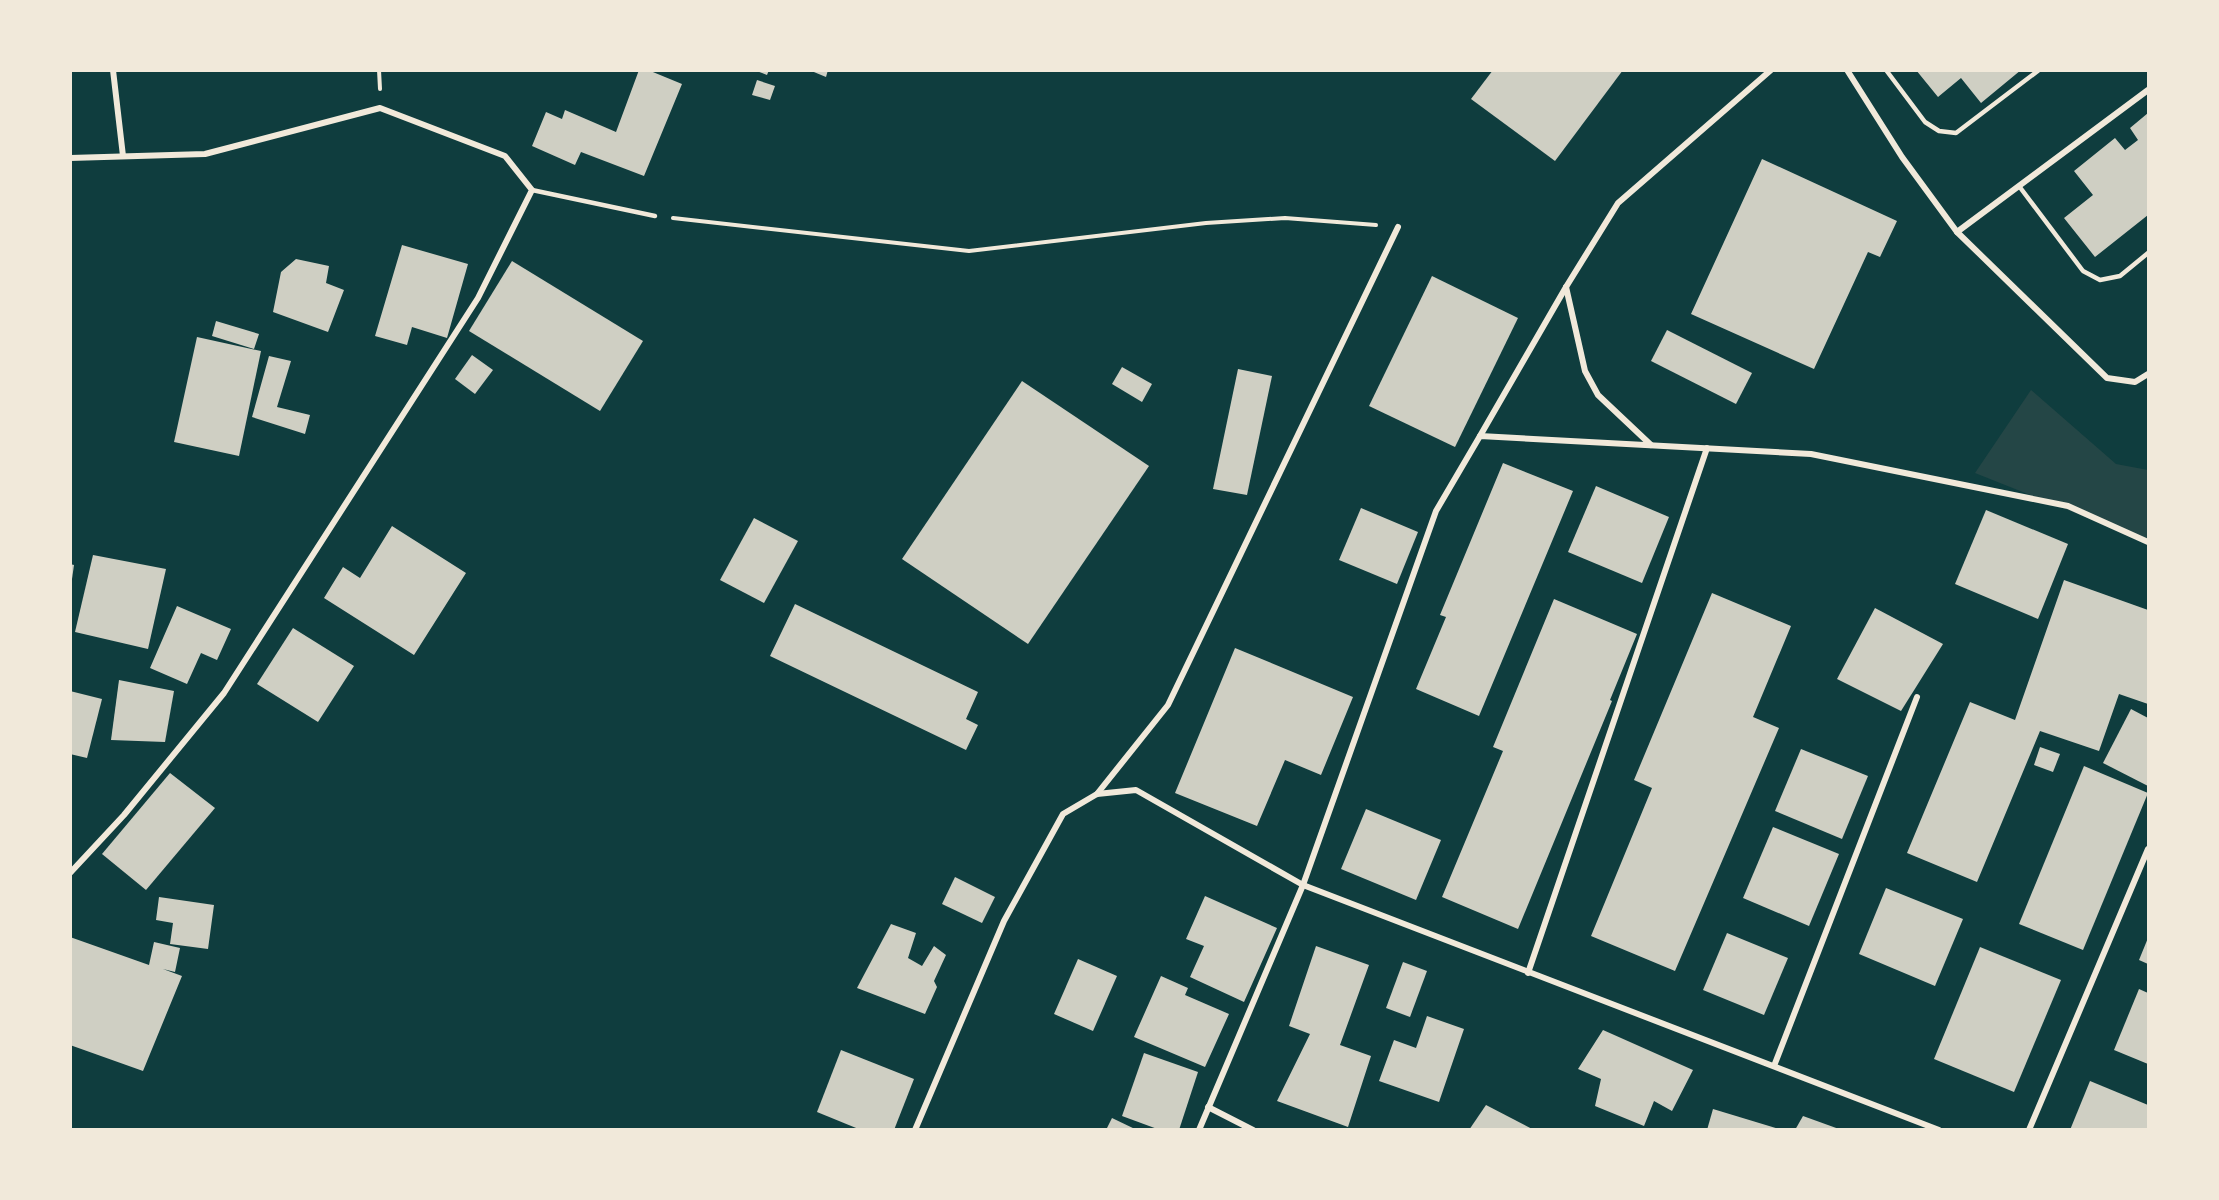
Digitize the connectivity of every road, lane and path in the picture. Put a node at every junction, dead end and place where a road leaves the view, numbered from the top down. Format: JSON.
{"nodes":[{"id":1,"x":113,"y":70,"type":"edge"},
{"id":2,"x":1771,"y":70,"type":"edge"},
{"id":3,"x":1847,"y":70,"type":"edge"},
{"id":4,"x":1886,"y":70,"type":"edge"},
{"id":5,"x":2039,"y":70,"type":"edge"},
{"id":6,"x":2148,"y":90,"type":"edge"},
{"id":7,"x":123,"y":156,"type":"junction"},
{"id":8,"x":70,"y":158,"type":"edge"},
{"id":9,"x":2019,"y":186,"type":"junction"},
{"id":10,"x":532,"y":190,"type":"junction"},
{"id":11,"x":655,"y":216,"type":"joint"},
{"id":12,"x":1398,"y":227,"type":"joint"},
{"id":13,"x":1957,"y":232,"type":"junction"},
{"id":14,"x":2148,"y":253,"type":"edge"},
{"id":15,"x":1566,"y":287,"type":"junction"},
{"id":16,"x":2148,"y":374,"type":"edge"},
{"id":17,"x":1480,"y":436,"type":"junction"},
{"id":18,"x":1652,"y":445,"type":"junction"},
{"id":19,"x":1707,"y":448,"type":"junction"},
{"id":20,"x":2148,"y":542,"type":"edge"},
{"id":21,"x":1917,"y":697,"type":"dead end"},
{"id":22,"x":1097,"y":794,"type":"junction"},
{"id":23,"x":2148,"y":849,"type":"edge"},
{"id":24,"x":70,"y":873,"type":"edge"},
{"id":25,"x":1303,"y":885,"type":"junction"},
{"id":26,"x":1528,"y":972,"type":"junction"},
{"id":27,"x":1774,"y":1066,"type":"junction"},
{"id":28,"x":1208,"y":1107,"type":"junction"},
{"id":29,"x":915,"y":1130,"type":"edge"},
{"id":30,"x":1199,"y":1130,"type":"edge"},
{"id":31,"x":1253,"y":1130,"type":"edge"},
{"id":32,"x":1939,"y":1130,"type":"edge"},
{"id":33,"x":2029,"y":1130,"type":"edge"}],
"edges":[{"from":1,"to":7,"type":"street"},
{"from":2,"to":15,"type":"street"},
{"from":3,"to":13,"type":"street"},
{"from":4,"to":5,"type":"lane"},
{"from":6,"to":9,"type":"street"},
{"from":7,"to":8,"type":"street"},
{"from":7,"to":10,"type":"street"},
{"from":9,"to":13,"type":"street"},
{"from":9,"to":14,"type":"lane"},
{"from":10,"to":11,"type":"lane"},
{"from":10,"to":24,"type":"street"},
{"from":11,"to":12,"type":"path"},
{"from":12,"to":22,"type":"street"},
{"from":13,"to":16,"type":"street"},
{"from":15,"to":17,"type":"street"},
{"from":15,"to":18,"type":"street"},
{"from":17,"to":18,"type":"street"},
{"from":17,"to":25,"type":"street"},
{"from":18,"to":19,"type":"street"},
{"from":19,"to":20,"type":"street"},
{"from":19,"to":26,"type":"street"},
{"from":21,"to":27,"type":"street"},
{"from":22,"to":25,"type":"street"},
{"from":22,"to":29,"type":"street"},
{"from":23,"to":33,"type":"street"},
{"from":25,"to":26,"type":"street"},
{"from":25,"to":28,"type":"street"},
{"from":26,"to":27,"type":"street"},
{"from":27,"to":32,"type":"street"},
{"from":28,"to":30,"type":"street"},
{"from":28,"to":31,"type":"street"}]}
